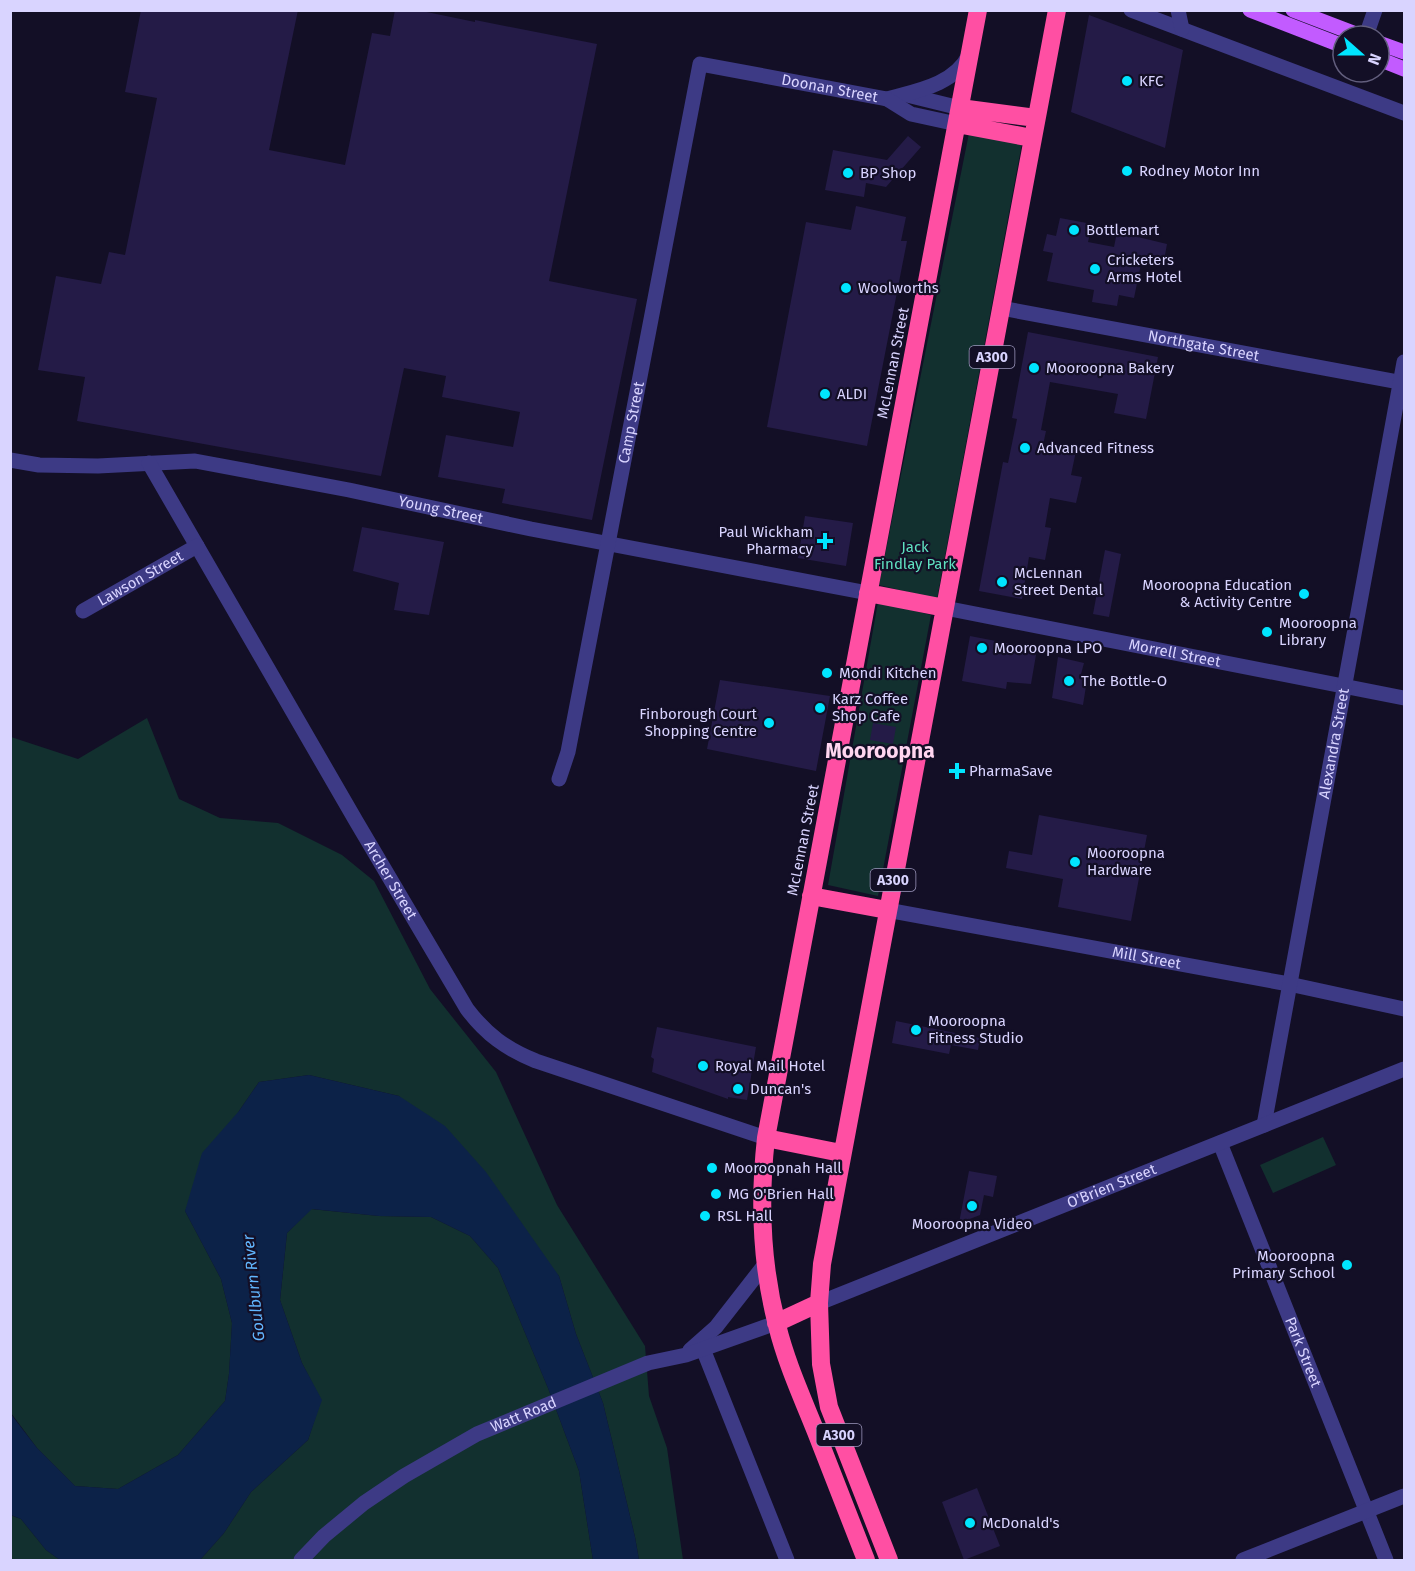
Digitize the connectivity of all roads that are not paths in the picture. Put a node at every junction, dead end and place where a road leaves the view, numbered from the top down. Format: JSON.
{"nodes":[{"id":1,"x":978,"y":10,"type":"edge"},
{"id":2,"x":1057,"y":10,"type":"edge"},
{"id":3,"x":1131,"y":10,"type":"edge"},
{"id":4,"x":1178,"y":10,"type":"edge"},
{"id":5,"x":1250,"y":10,"type":"edge"},
{"id":6,"x":1293,"y":10,"type":"edge"},
{"id":7,"x":1375,"y":10,"type":"edge"},
{"id":8,"x":1331,"y":24,"type":"edge"},
{"id":9,"x":1366,"y":24,"type":"edge"},
{"id":10,"x":1182,"y":29,"type":"junction"},
{"id":11,"x":1331,"y":41,"type":"edge"},
{"id":12,"x":971,"y":49,"type":"junction"},
{"id":13,"x":700,"y":64,"type":"joint"},
{"id":14,"x":904,"y":95,"type":"junction"},
{"id":15,"x":887,"y":99,"type":"junction"},
{"id":16,"x":1404,"y":113,"type":"edge"},
{"id":17,"x":958,"y":116,"type":"junction"},
{"id":18,"x":1036,"y":118,"type":"junction"},
{"id":19,"x":1032,"y":138,"type":"junction"},
{"id":20,"x":1001,"y":308,"type":"junction"},
{"id":21,"x":1404,"y":362,"type":"edge"},
{"id":22,"x":1402,"y":383,"type":"edge"},
{"id":23,"x":10,"y":460,"type":"edge"},
{"id":24,"x":149,"y":463,"type":"junction"},
{"id":25,"x":607,"y":543,"type":"junction"},
{"id":26,"x":197,"y":546,"type":"junction"},
{"id":27,"x":868,"y":593,"type":"junction"},
{"id":28,"x":945,"y":608,"type":"junction"},
{"id":29,"x":83,"y":612,"type":"dead end"},
{"id":30,"x":1344,"y":686,"type":"junction"},
{"id":31,"x":1404,"y":698,"type":"edge"},
{"id":32,"x":560,"y":779,"type":"dead end"},
{"id":33,"x":811,"y":896,"type":"junction"},
{"id":34,"x":888,"y":910,"type":"junction"},
{"id":35,"x":1288,"y":984,"type":"junction"},
{"id":36,"x":1404,"y":1008,"type":"edge"},
{"id":37,"x":1404,"y":1069,"type":"edge"},
{"id":38,"x":1264,"y":1125,"type":"junction"},
{"id":39,"x":766,"y":1138,"type":"junction"},
{"id":40,"x":1220,"y":1143,"type":"junction"},
{"id":41,"x":841,"y":1153,"type":"junction"},
{"id":42,"x":766,"y":1263,"type":"junction"},
{"id":43,"x":819,"y":1303,"type":"junction"},
{"id":44,"x":776,"y":1323,"type":"junction"},
{"id":45,"x":704,"y":1349,"type":"junction"},
{"id":46,"x":679,"y":1356,"type":"junction"},
{"id":47,"x":1404,"y":1496,"type":"edge"},
{"id":48,"x":1366,"y":1511,"type":"junction"},
{"id":49,"x":301,"y":1560,"type":"edge"},
{"id":50,"x":788,"y":1560,"type":"edge"},
{"id":51,"x":866,"y":1560,"type":"edge"},
{"id":52,"x":889,"y":1560,"type":"edge"},
{"id":53,"x":1243,"y":1560,"type":"edge"},
{"id":54,"x":1386,"y":1560,"type":"edge"}],
"edges":[{"from":1,"to":12,"type":"highway","name":"McLennan Street","number":"A300"},
{"from":2,"to":18,"type":"highway","number":"A300"},
{"from":3,"to":10,"type":"street"},
{"from":4,"to":10,"type":"street"},
{"from":5,"to":11,"type":"main road"},
{"from":6,"to":8,"type":"main road"},
{"from":7,"to":9,"type":"street"},
{"from":10,"to":16,"type":"street"},
{"from":12,"to":14,"type":"street"},
{"from":12,"to":17,"type":"highway","name":"McLennan Street","number":"A300"},
{"from":13,"to":15,"type":"street","name":"Doonan Street"},
{"from":13,"to":25,"type":"street","name":"Camp Street"},
{"from":14,"to":15,"type":"street"},
{"from":14,"to":17,"type":"street"},
{"from":15,"to":17,"type":"street","name":"Doonan Street"},
{"from":17,"to":18,"type":"highway"},
{"from":17,"to":19,"type":"highway"},
{"from":17,"to":27,"type":"highway","name":"McLennan Street","number":"A300"},
{"from":18,"to":19,"type":"highway","number":"A300"},
{"from":19,"to":20,"type":"highway","number":"A300"},
{"from":20,"to":22,"type":"street","name":"Northgate Street"},
{"from":20,"to":28,"type":"highway","number":"A300"},
{"from":21,"to":22,"type":"street","name":"Alexandra Street"},
{"from":22,"to":30,"type":"street","name":"Alexandra Street"},
{"from":23,"to":24,"type":"street","name":"Young Street"},
{"from":24,"to":25,"type":"street","name":"Young Street"},
{"from":24,"to":26,"type":"street","name":"Archer Street"},
{"from":25,"to":27,"type":"street","name":"Young Street"},
{"from":25,"to":32,"type":"street","name":"Camp Street"},
{"from":26,"to":29,"type":"street","name":"Lawson Street"},
{"from":26,"to":39,"type":"street","name":"Archer Street"},
{"from":27,"to":28,"type":"highway"},
{"from":27,"to":33,"type":"highway","name":"McLennan Street","number":"A300"},
{"from":28,"to":30,"type":"street","name":"Morrell Street"},
{"from":28,"to":34,"type":"highway","number":"A300"},
{"from":30,"to":31,"type":"street","name":"Morrell Street"},
{"from":30,"to":35,"type":"street","name":"Alexandra Street"},
{"from":33,"to":34,"type":"highway"},
{"from":33,"to":39,"type":"highway","name":"McLennan Street","number":"A300"},
{"from":34,"to":35,"type":"street","name":"Mill Street"},
{"from":34,"to":41,"type":"highway","number":"A300"},
{"from":35,"to":36,"type":"street","name":"Mill Street"},
{"from":35,"to":38,"type":"street","name":"Alexandra Street"},
{"from":37,"to":38,"type":"street","name":"O'Brien Street"},
{"from":38,"to":40,"type":"street","name":"O'Brien Street"},
{"from":39,"to":41,"type":"highway"},
{"from":39,"to":42,"type":"highway","name":"McLennan Street","number":"A300"},
{"from":40,"to":43,"type":"street","name":"O'Brien Street"},
{"from":40,"to":48,"type":"street","name":"Park Street"},
{"from":41,"to":43,"type":"highway","number":"A300"},
{"from":42,"to":44,"type":"highway","name":"McLennan Street","number":"A300"},
{"from":42,"to":46,"type":"street"},
{"from":43,"to":44,"type":"highway"},
{"from":43,"to":52,"type":"highway","number":"A300"},
{"from":44,"to":45,"type":"street","name":"Watt Road"},
{"from":44,"to":51,"type":"highway","name":"McLennan Street","number":"A300"},
{"from":45,"to":46,"type":"street","name":"Watt Road"},
{"from":45,"to":50,"type":"street"},
{"from":46,"to":49,"type":"street","name":"Watt Road"},
{"from":47,"to":48,"type":"street"},
{"from":48,"to":53,"type":"street"},
{"from":48,"to":54,"type":"street","name":"Park Street"}]}
